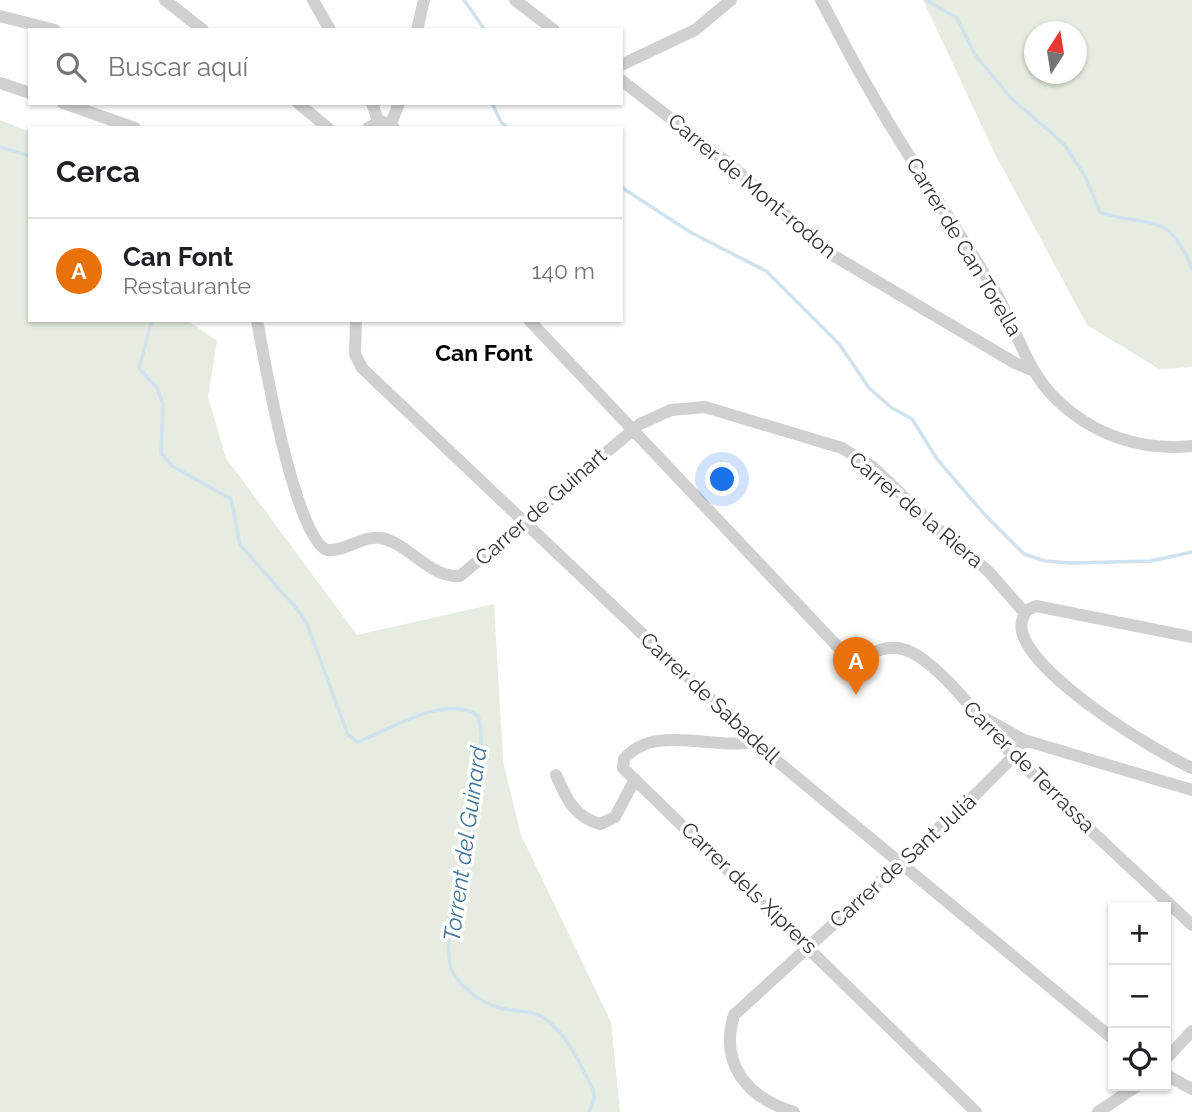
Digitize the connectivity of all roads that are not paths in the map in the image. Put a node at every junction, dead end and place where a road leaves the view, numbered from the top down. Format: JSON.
{"nodes":[{"id":1,"x":165,"y":0,"type":"edge"},
{"id":2,"x":313,"y":0,"type":"edge"},
{"id":3,"x":424,"y":0,"type":"edge"},
{"id":4,"x":515,"y":0,"type":"edge"},
{"id":5,"x":731,"y":0,"type":"edge"},
{"id":6,"x":821,"y":0,"type":"edge"},
{"id":7,"x":0,"y":16,"type":"edge"},
{"id":8,"x":47,"y":28,"type":"edge"},
{"id":9,"x":200,"y":28,"type":"edge"},
{"id":10,"x":329,"y":28,"type":"edge"},
{"id":11,"x":417,"y":28,"type":"edge"},
{"id":12,"x":551,"y":28,"type":"edge"},
{"id":13,"x":623,"y":64,"type":"edge"},
{"id":14,"x":623,"y":82,"type":"edge"},
{"id":15,"x":0,"y":83,"type":"edge"},
{"id":16,"x":28,"y":92,"type":"edge"},
{"id":17,"x":69,"y":105,"type":"edge"},
{"id":18,"x":300,"y":105,"type":"edge"},
{"id":19,"x":373,"y":105,"type":"edge"},
{"id":20,"x":398,"y":105,"type":"edge"},
{"id":21,"x":383,"y":125,"type":"edge"},
{"id":22,"x":129,"y":126,"type":"edge"},
{"id":23,"x":326,"y":126,"type":"edge"},
{"id":24,"x":257,"y":322,"type":"edge"},
{"id":25,"x":356,"y":322,"type":"edge"},
{"id":26,"x":530,"y":322,"type":"edge"},
{"id":27,"x":1032,"y":370,"type":"junction"},
{"id":28,"x":632,"y":429,"type":"junction"},
{"id":29,"x":1192,"y":446,"type":"edge"},
{"id":30,"x":523,"y":521,"type":"junction"},
{"id":31,"x":1025,"y":613,"type":"junction"},
{"id":32,"x":1192,"y":637,"type":"edge"},
{"id":33,"x":980,"y":715,"type":"junction"},
{"id":34,"x":1024,"y":740,"type":"junction"},
{"id":35,"x":755,"y":741,"type":"junction"},
{"id":36,"x":1014,"y":757,"type":"junction"},
{"id":37,"x":1192,"y":768,"type":"edge"},
{"id":38,"x":556,"y":775,"type":"dead end"},
{"id":39,"x":635,"y":779,"type":"junction"},
{"id":40,"x":1192,"y":790,"type":"edge"},
{"id":41,"x":901,"y":863,"type":"junction"},
{"id":42,"x":1192,"y":925,"type":"edge"},
{"id":43,"x":809,"y":947,"type":"junction"},
{"id":44,"x":1192,"y":1031,"type":"edge"},
{"id":45,"x":1108,"y":1035,"type":"edge"},
{"id":46,"x":1171,"y":1054,"type":"edge"},
{"id":47,"x":1171,"y":1078,"type":"edge"},
{"id":48,"x":1192,"y":1089,"type":"edge"},
{"id":49,"x":1130,"y":1091,"type":"edge"},
{"id":50,"x":794,"y":1112,"type":"edge"},
{"id":51,"x":976,"y":1112,"type":"edge"},
{"id":52,"x":1098,"y":1112,"type":"edge"}],
"edges":[{"from":1,"to":9,"type":"street"},
{"from":2,"to":10,"type":"street"},
{"from":3,"to":11,"type":"street"},
{"from":4,"to":12,"type":"street"},
{"from":5,"to":13,"type":"street"},
{"from":6,"to":27,"type":"street","name":"Carrer de Can Torella"},
{"from":7,"to":8,"type":"street"},
{"from":14,"to":27,"type":"street","name":"Carrer de Mont-rodon"},
{"from":15,"to":16,"type":"street"},
{"from":17,"to":22,"type":"street"},
{"from":18,"to":23,"type":"street"},
{"from":19,"to":21,"type":"street"},
{"from":20,"to":21,"type":"street"},
{"from":24,"to":30,"type":"street","name":"Carrer de Guinart"},
{"from":25,"to":30,"type":"street","name":"Carrer de Sabadell"},
{"from":26,"to":28,"type":"street"},
{"from":27,"to":29,"type":"street","name":"Carrer de Can Torella"},
{"from":28,"to":30,"type":"street","name":"Carrer de Guinart"},
{"from":28,"to":31,"type":"street","name":"Carrer de la Riera"},
{"from":28,"to":33,"type":"street","name":"Carrer de Terrassa"},
{"from":30,"to":35,"type":"street","name":"Carrer de Sabadell"},
{"from":31,"to":32,"type":"street"},
{"from":31,"to":37,"type":"street"},
{"from":33,"to":34,"type":"street"},
{"from":33,"to":36,"type":"street","name":"Carrer de Terrassa"},
{"from":34,"to":36,"type":"street","name":"Carrer de Sant Juliá"},
{"from":34,"to":40,"type":"street"},
{"from":35,"to":39,"type":"street"},
{"from":35,"to":41,"type":"street","name":"Carrer de Sabadell"},
{"from":36,"to":41,"type":"street","name":"Carrer de Sant Juliá"},
{"from":36,"to":42,"type":"street","name":"Carrer de Terrassa"},
{"from":38,"to":39,"type":"street"},
{"from":39,"to":43,"type":"street","name":"Carrer dels Xiprers"},
{"from":41,"to":43,"type":"street","name":"Carrer de Sant Juliá"},
{"from":41,"to":45,"type":"street","name":"Carrer de Sabadell"},
{"from":43,"to":50,"type":"street","name":"Carrer de Sant Juliá"},
{"from":43,"to":51,"type":"street","name":"Carrer dels Xiprers"},
{"from":44,"to":46,"type":"street"},
{"from":47,"to":48,"type":"street"},
{"from":49,"to":52,"type":"street"}]}
